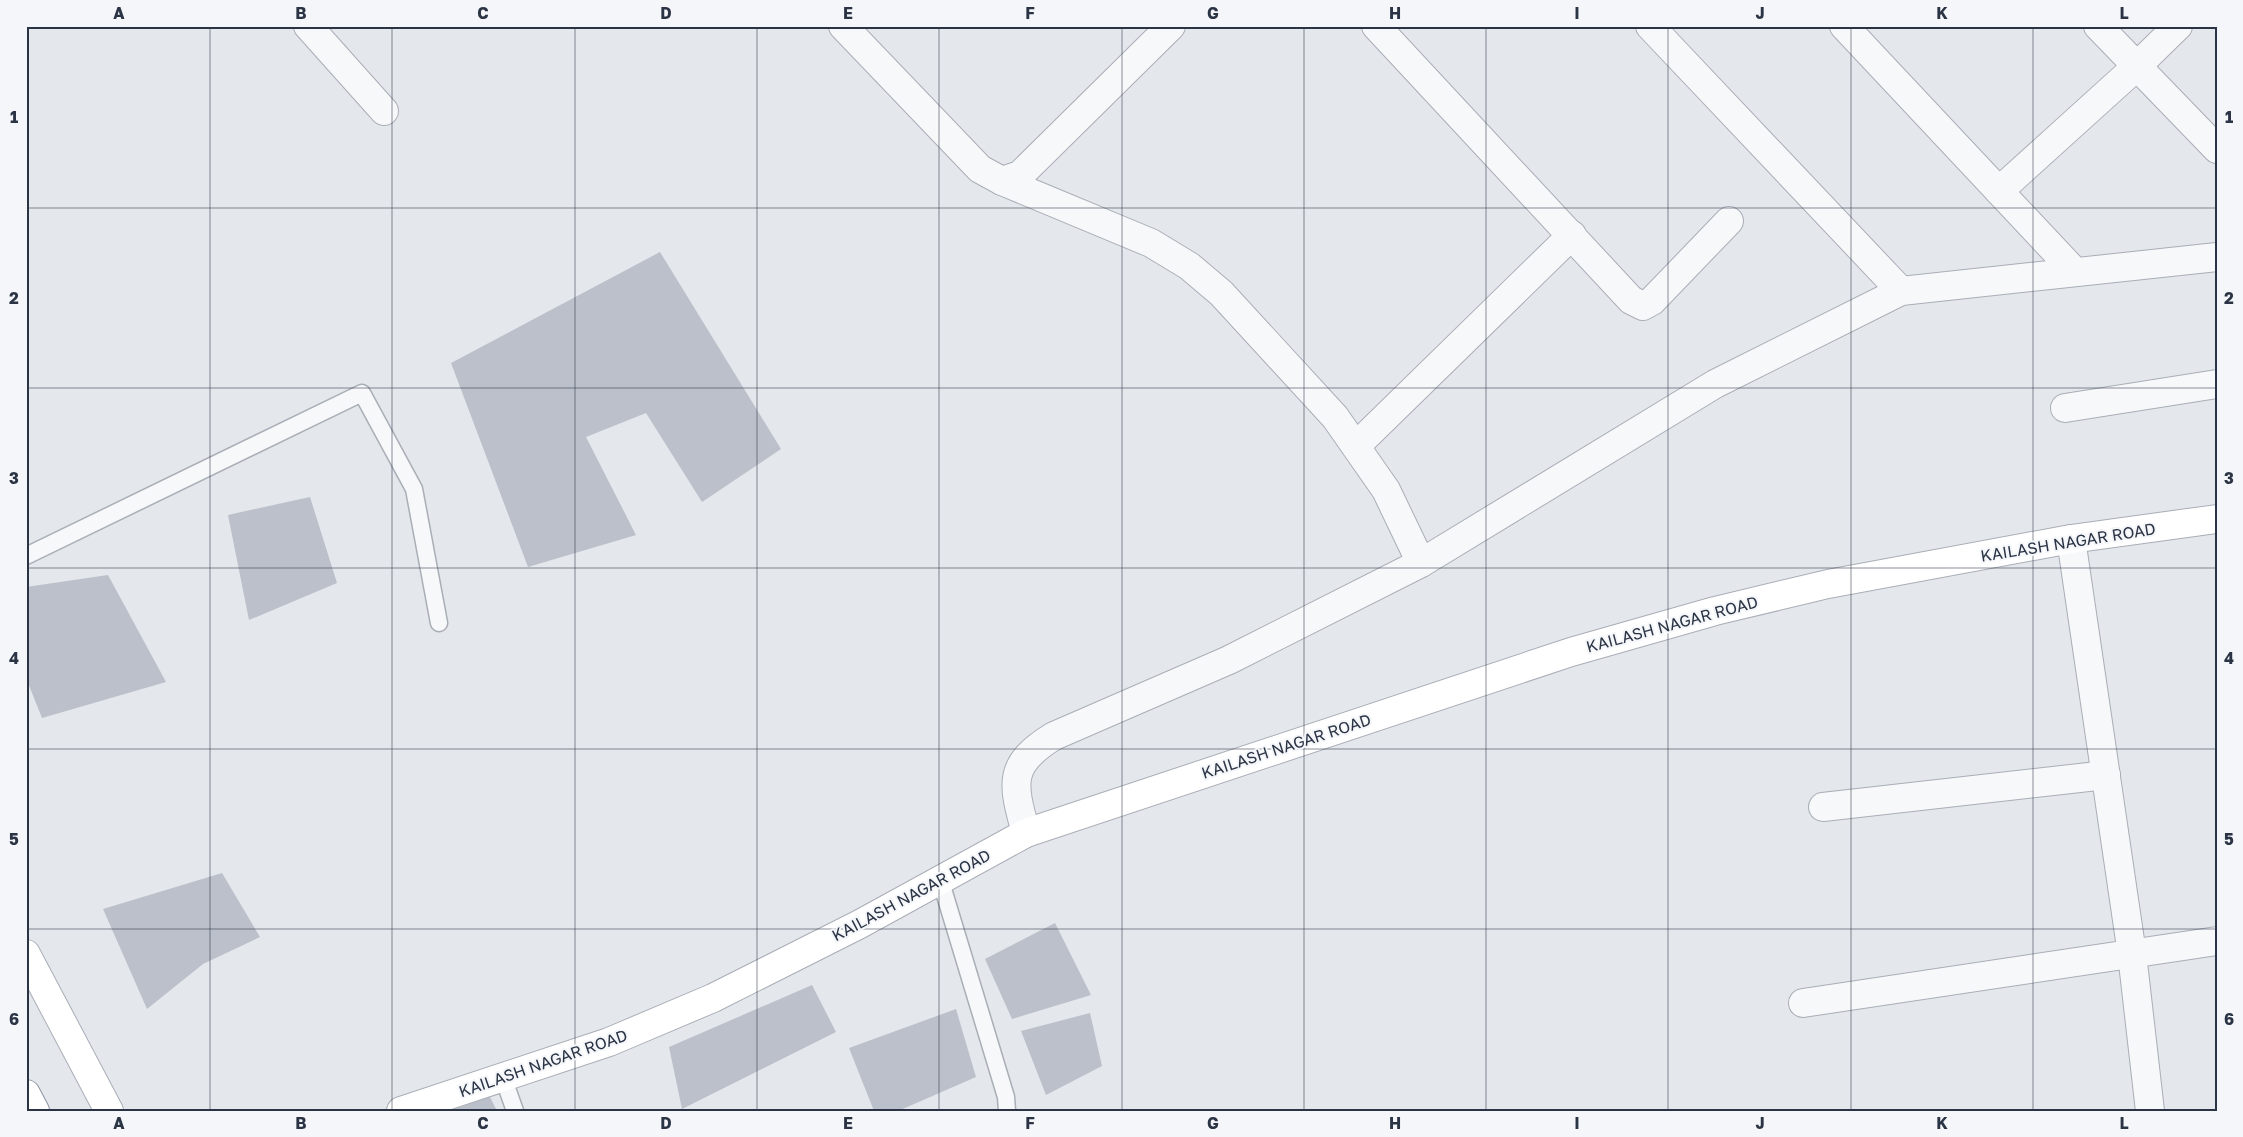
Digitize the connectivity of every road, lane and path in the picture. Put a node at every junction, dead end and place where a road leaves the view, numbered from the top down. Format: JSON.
{"nodes":[{"id":1,"x":308,"y":26,"type":"edge"},
{"id":2,"x":844,"y":26,"type":"edge"},
{"id":3,"x":1171,"y":26,"type":"edge"},
{"id":4,"x":1376,"y":26,"type":"edge"},
{"id":5,"x":1650,"y":26,"type":"edge"},
{"id":6,"x":1844,"y":26,"type":"edge"},
{"id":7,"x":2098,"y":26,"type":"edge"},
{"id":8,"x":2178,"y":26,"type":"edge"},
{"id":9,"x":2136,"y":67,"type":"junction"},
{"id":10,"x":384,"y":111,"type":"dead end"},
{"id":11,"x":2217,"y":149,"type":"edge"},
{"id":12,"x":1002,"y":181,"type":"junction"},
{"id":13,"x":1999,"y":191,"type":"junction"},
{"id":14,"x":1729,"y":221,"type":"dead end"},
{"id":15,"x":1572,"y":235,"type":"junction"},
{"id":16,"x":2217,"y":257,"type":"edge"},
{"id":17,"x":2075,"y":272,"type":"junction"},
{"id":18,"x":1901,"y":291,"type":"junction"},
{"id":19,"x":2217,"y":384,"type":"edge"},
{"id":20,"x":2065,"y":408,"type":"dead end"},
{"id":21,"x":1356,"y":446,"type":"junction"},
{"id":22,"x":2217,"y":519,"type":"edge"},
{"id":23,"x":2071,"y":539,"type":"junction"},
{"id":24,"x":26,"y":556,"type":"edge"},
{"id":25,"x":1420,"y":563,"type":"junction"},
{"id":26,"x":439,"y":623,"type":"dead end"},
{"id":27,"x":2106,"y":775,"type":"junction"},
{"id":28,"x":1823,"y":807,"type":"dead end"},
{"id":29,"x":1026,"y":833,"type":"junction"},
{"id":30,"x":940,"y":879,"type":"junction"},
{"id":31,"x":2217,"y":941,"type":"edge"},
{"id":32,"x":26,"y":954,"type":"edge"},
{"id":33,"x":2132,"y":954,"type":"junction"},
{"id":34,"x":1803,"y":1003,"type":"dead end"},
{"id":35,"x":504,"y":1077,"type":"junction"},
{"id":36,"x":26,"y":1094,"type":"edge"},
{"id":37,"x":35,"y":1111,"type":"edge"},
{"id":38,"x":109,"y":1111,"type":"edge"},
{"id":39,"x":401,"y":1111,"type":"edge"},
{"id":40,"x":515,"y":1111,"type":"edge"},
{"id":41,"x":1007,"y":1111,"type":"edge"},
{"id":42,"x":2150,"y":1111,"type":"edge"}],
"edges":[{"from":1,"to":10,"type":"street"},
{"from":2,"to":12,"type":"street"},
{"from":3,"to":12,"type":"street"},
{"from":4,"to":15,"type":"street"},
{"from":5,"to":18,"type":"street"},
{"from":6,"to":13,"type":"street"},
{"from":7,"to":9,"type":"street"},
{"from":8,"to":9,"type":"street"},
{"from":9,"to":11,"type":"street"},
{"from":9,"to":13,"type":"street"},
{"from":12,"to":21,"type":"street"},
{"from":13,"to":17,"type":"street"},
{"from":14,"to":15,"type":"street"},
{"from":15,"to":21,"type":"street"},
{"from":16,"to":17,"type":"street"},
{"from":17,"to":18,"type":"street"},
{"from":18,"to":25,"type":"street"},
{"from":19,"to":20,"type":"street"},
{"from":21,"to":25,"type":"street"},
{"from":22,"to":23,"type":"main road","name":"KAILASH NAGAR ROAD"},
{"from":23,"to":27,"type":"street"},
{"from":23,"to":29,"type":"main road","name":"KAILASH NAGAR ROAD"},
{"from":24,"to":26,"type":"lane"},
{"from":25,"to":29,"type":"street"},
{"from":27,"to":28,"type":"street"},
{"from":27,"to":33,"type":"street"},
{"from":29,"to":30,"type":"main road","name":"KAILASH NAGAR ROAD"},
{"from":30,"to":35,"type":"main road","name":"KAILASH NAGAR ROAD"},
{"from":30,"to":41,"type":"lane"},
{"from":31,"to":33,"type":"street"},
{"from":32,"to":38,"type":"main road"},
{"from":33,"to":34,"type":"street"},
{"from":33,"to":42,"type":"street"},
{"from":35,"to":39,"type":"main road","name":"KAILASH NAGAR ROAD"},
{"from":35,"to":40,"type":"lane"},
{"from":36,"to":37,"type":"main road"}]}
